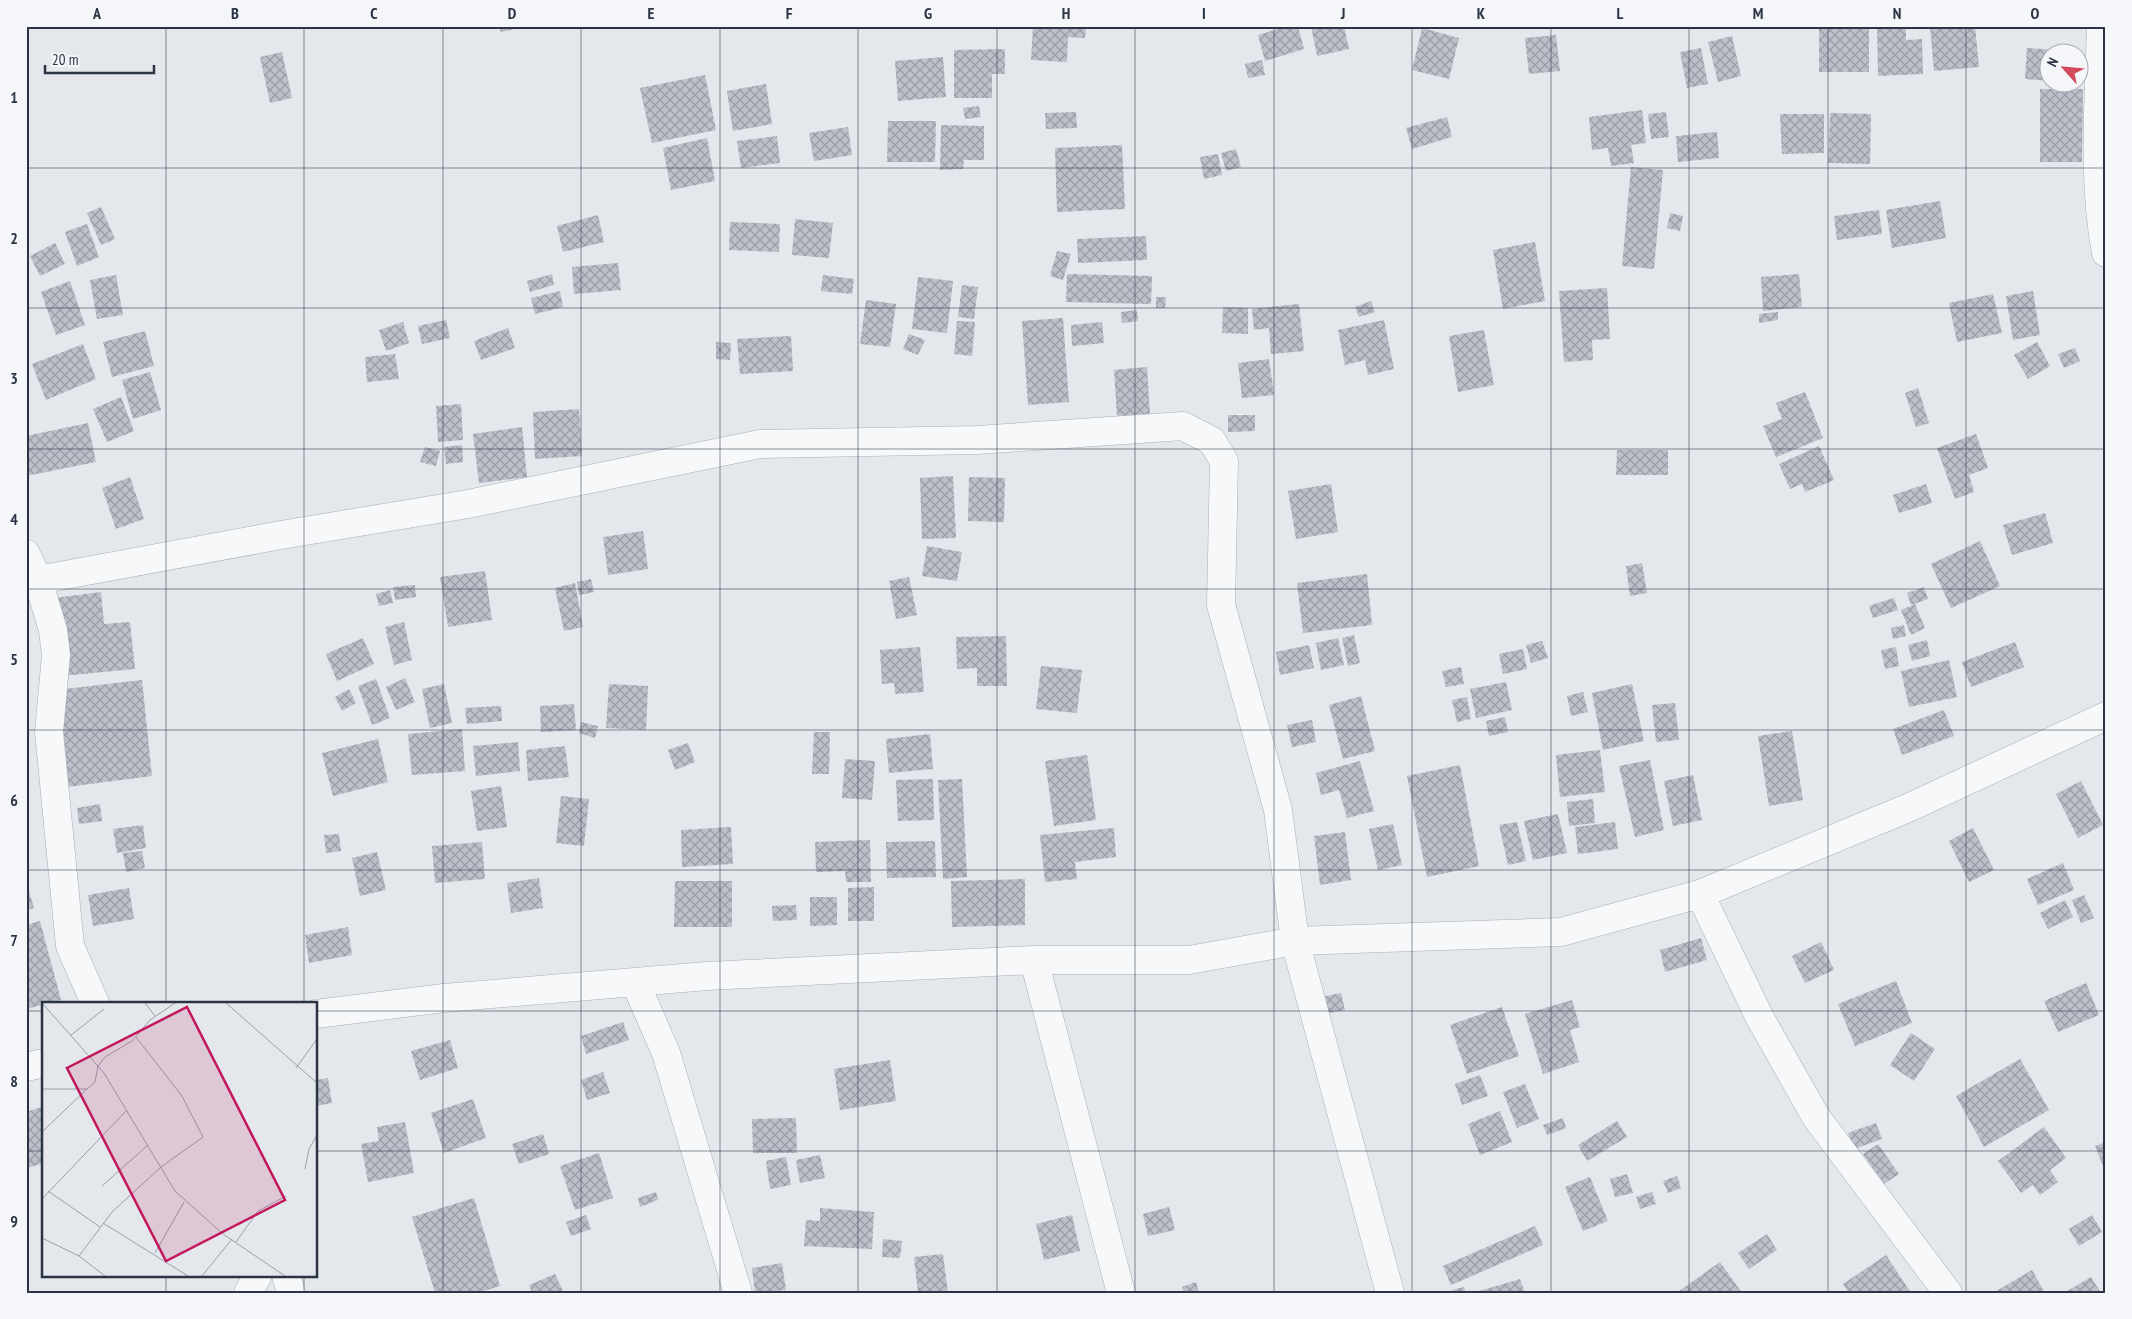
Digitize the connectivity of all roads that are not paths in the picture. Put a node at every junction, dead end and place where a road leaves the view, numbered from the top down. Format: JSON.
{"nodes":[{"id":1,"x":2101,"y":26,"type":"edge"},
{"id":2,"x":2106,"y":253,"type":"edge"},
{"id":3,"x":26,"y":554,"type":"edge"},
{"id":4,"x":38,"y":580,"type":"junction"},
{"id":5,"x":2106,"y":716,"type":"edge"},
{"id":6,"x":1700,"y":894,"type":"junction"},
{"id":7,"x":1294,"y":941,"type":"junction"},
{"id":8,"x":1034,"y":960,"type":"junction"},
{"id":9,"x":635,"y":982,"type":"junction"},
{"id":10,"x":95,"y":1002,"type":"edge"},
{"id":11,"x":318,"y":1014,"type":"edge"},
{"id":12,"x":42,"y":1063,"type":"edge"},
{"id":13,"x":26,"y":1067,"type":"edge"},
{"id":14,"x":257,"y":1276,"type":"edge"},
{"id":15,"x":286,"y":1276,"type":"edge"},
{"id":16,"x":248,"y":1293,"type":"edge"},
{"id":17,"x":291,"y":1293,"type":"edge"},
{"id":18,"x":738,"y":1293,"type":"edge"},
{"id":19,"x":1122,"y":1293,"type":"edge"},
{"id":20,"x":1390,"y":1293,"type":"edge"},
{"id":21,"x":1948,"y":1293,"type":"edge"}],
"edges":[{"from":1,"to":2,"type":"street"},
{"from":3,"to":4,"type":"street"},
{"from":4,"to":7,"type":"street"},
{"from":4,"to":10,"type":"street"},
{"from":5,"to":6,"type":"street"},
{"from":6,"to":7,"type":"street"},
{"from":6,"to":21,"type":"street"},
{"from":7,"to":8,"type":"street"},
{"from":7,"to":20,"type":"street"},
{"from":8,"to":9,"type":"street"},
{"from":8,"to":19,"type":"street"},
{"from":9,"to":11,"type":"street"},
{"from":9,"to":18,"type":"street"},
{"from":12,"to":13,"type":"street"},
{"from":14,"to":16,"type":"street"},
{"from":15,"to":17,"type":"street"}]}
